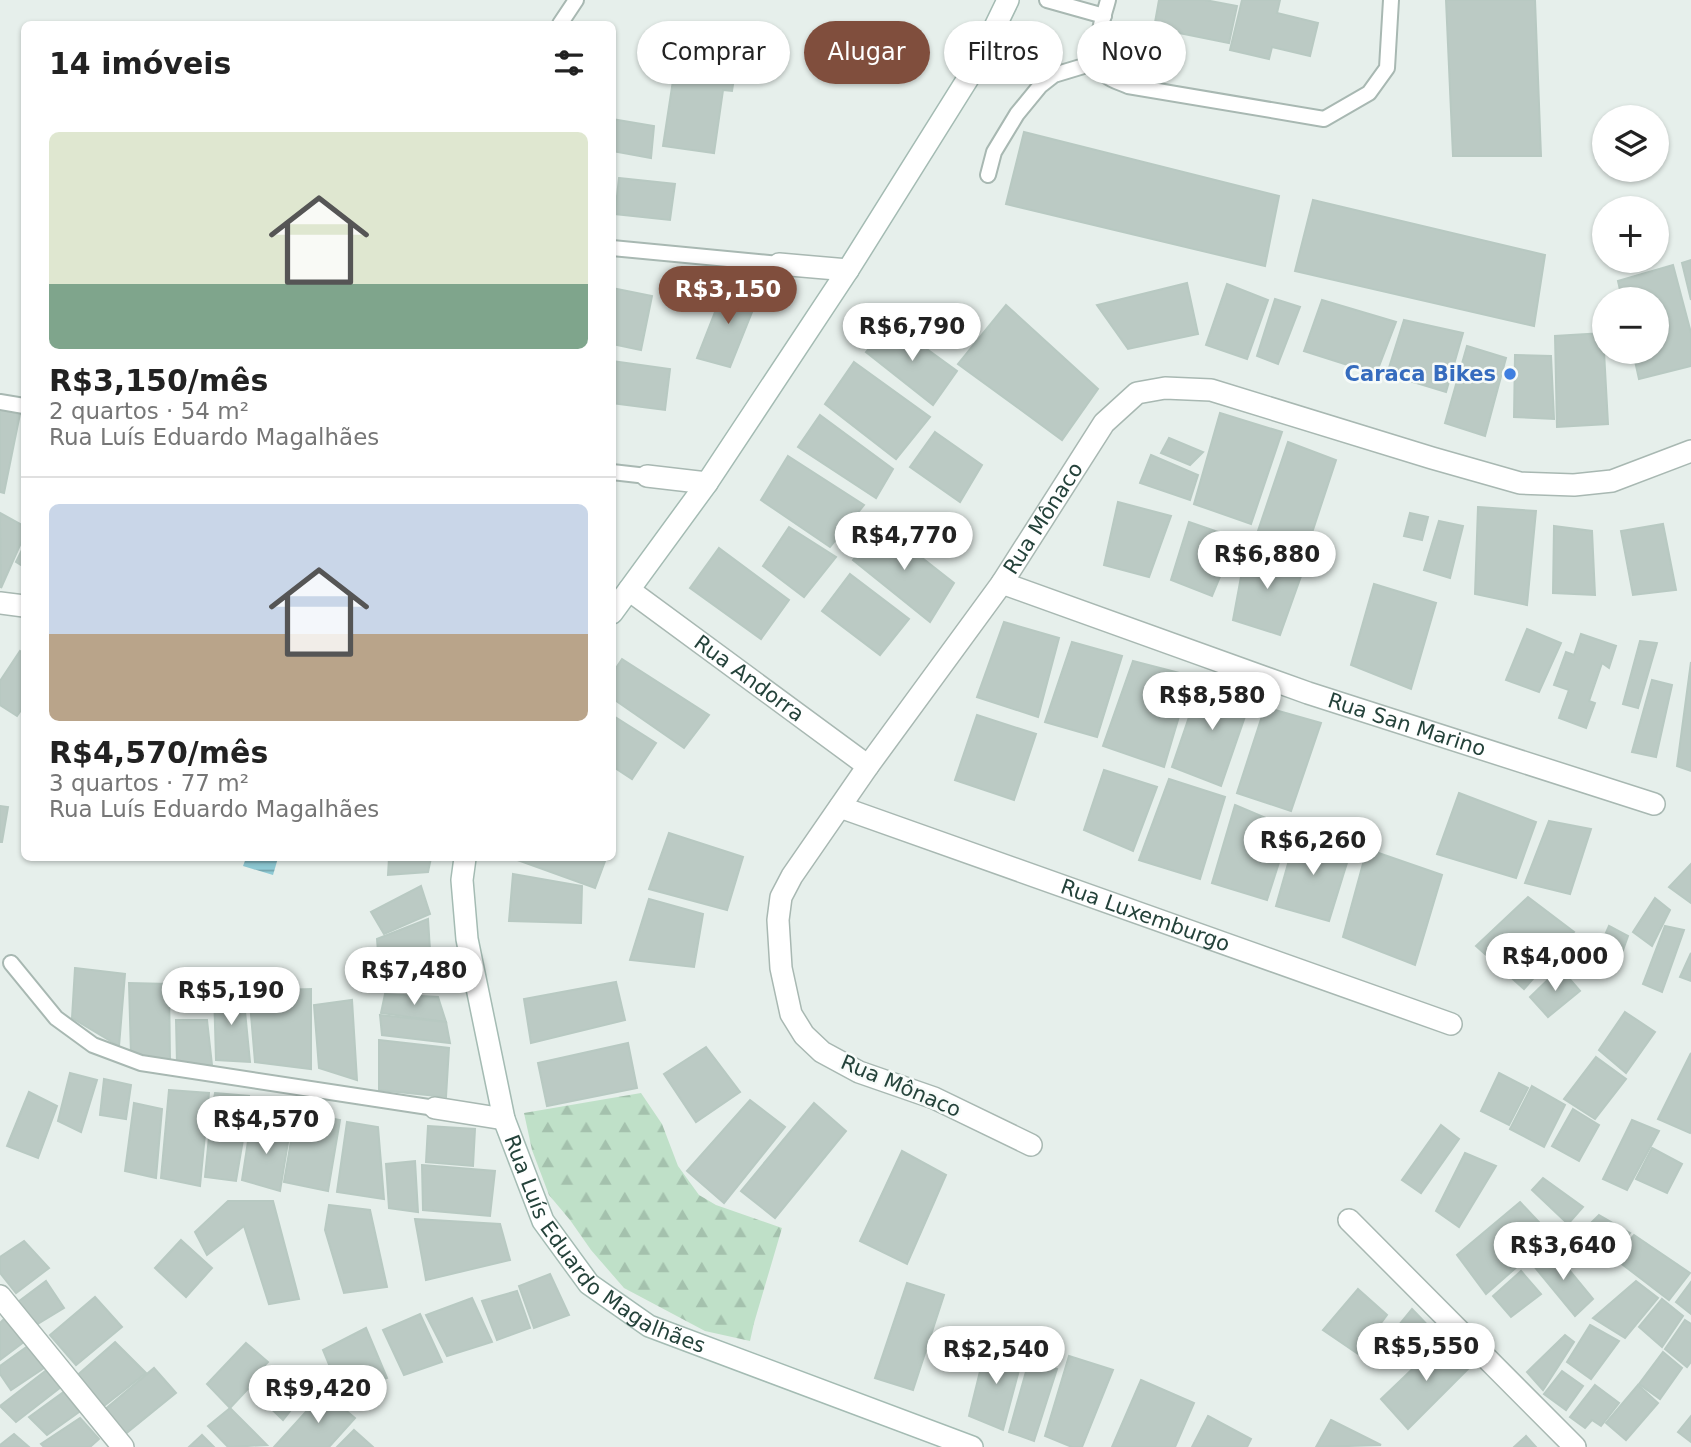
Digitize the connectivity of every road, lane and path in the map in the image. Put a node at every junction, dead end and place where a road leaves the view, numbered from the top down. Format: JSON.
{"nodes":[{"id":1,"x":576,"y":0,"type":"edge"},
{"id":2,"x":1008,"y":0,"type":"edge"},
{"id":3,"x":1047,"y":0,"type":"edge"},
{"id":4,"x":1108,"y":0,"type":"edge"},
{"id":5,"x":1391,"y":0,"type":"edge"},
{"id":6,"x":1104,"y":16,"type":"junction"},
{"id":7,"x":562,"y":21,"type":"edge"},
{"id":8,"x":1102,"y":21,"type":"edge"},
{"id":9,"x":1077,"y":68,"type":"edge"},
{"id":10,"x":1124,"y":84,"type":"edge"},
{"id":11,"x":988,"y":175,"type":"dead end"},
{"id":12,"x":616,"y":248,"type":"edge"},
{"id":13,"x":779,"y":264,"type":"joint"},
{"id":14,"x":848,"y":271,"type":"junction"},
{"id":15,"x":0,"y":402,"type":"edge"},
{"id":16,"x":21,"y":406,"type":"edge"},
{"id":17,"x":1691,"y":451,"type":"edge"},
{"id":18,"x":616,"y":472,"type":"edge"},
{"id":19,"x":647,"y":476,"type":"joint"},
{"id":20,"x":707,"y":483,"type":"junction"},
{"id":21,"x":1002,"y":583,"type":"junction"},
{"id":22,"x":629,"y":590,"type":"junction"},
{"id":23,"x":0,"y":603,"type":"edge"},
{"id":24,"x":21,"y":606,"type":"edge"},
{"id":25,"x":616,"y":608,"type":"edge"},
{"id":26,"x":868,"y":766,"type":"junction"},
{"id":27,"x":1654,"y":804,"type":"dead end"},
{"id":28,"x":840,"y":807,"type":"junction"},
{"id":29,"x":464,"y":861,"type":"edge"},
{"id":30,"x":10,"y":963,"type":"dead end"},
{"id":31,"x":1451,"y":1024,"type":"dead end"},
{"id":32,"x":435,"y":1108,"type":"joint"},
{"id":33,"x":504,"y":1119,"type":"junction"},
{"id":34,"x":1031,"y":1145,"type":"dead end"},
{"id":35,"x":1349,"y":1220,"type":"dead end"},
{"id":36,"x":0,"y":1296,"type":"edge"},
{"id":37,"x":123,"y":1447,"type":"edge"},
{"id":38,"x":972,"y":1447,"type":"edge"},
{"id":39,"x":1575,"y":1447,"type":"edge"}],
"edges":[{"from":1,"to":7,"type":"lane"},
{"from":2,"to":14,"type":"street"},
{"from":3,"to":6,"type":"lane"},
{"from":4,"to":6,"type":"lane"},
{"from":5,"to":10,"type":"lane"},
{"from":6,"to":8,"type":"lane"},
{"from":9,"to":11,"type":"lane"},
{"from":12,"to":13,"type":"lane"},
{"from":13,"to":14,"type":"street"},
{"from":14,"to":20,"type":"street"},
{"from":15,"to":16,"type":"lane"},
{"from":17,"to":21,"type":"street","name":"Rua Mônaco"},
{"from":18,"to":19,"type":"lane"},
{"from":19,"to":20,"type":"street"},
{"from":20,"to":22,"type":"street"},
{"from":21,"to":26,"type":"street","name":"Rua Mônaco"},
{"from":21,"to":27,"type":"street","name":"Rua San Marino"},
{"from":22,"to":25,"type":"street"},
{"from":22,"to":26,"type":"street","name":"Rua Andorra"},
{"from":23,"to":24,"type":"street"},
{"from":26,"to":28,"type":"street","name":"Rua Mônaco"},
{"from":28,"to":31,"type":"street","name":"Rua Luxemburgo"},
{"from":28,"to":34,"type":"street","name":"Rua Mônaco"},
{"from":29,"to":33,"type":"street","name":"Rua Luís Eduardo Magalhães"},
{"from":30,"to":32,"type":"lane"},
{"from":32,"to":33,"type":"street"},
{"from":33,"to":38,"type":"street","name":"Rua Luís Eduardo Magalhães"},
{"from":35,"to":39,"type":"street"},
{"from":36,"to":37,"type":"street"}]}
